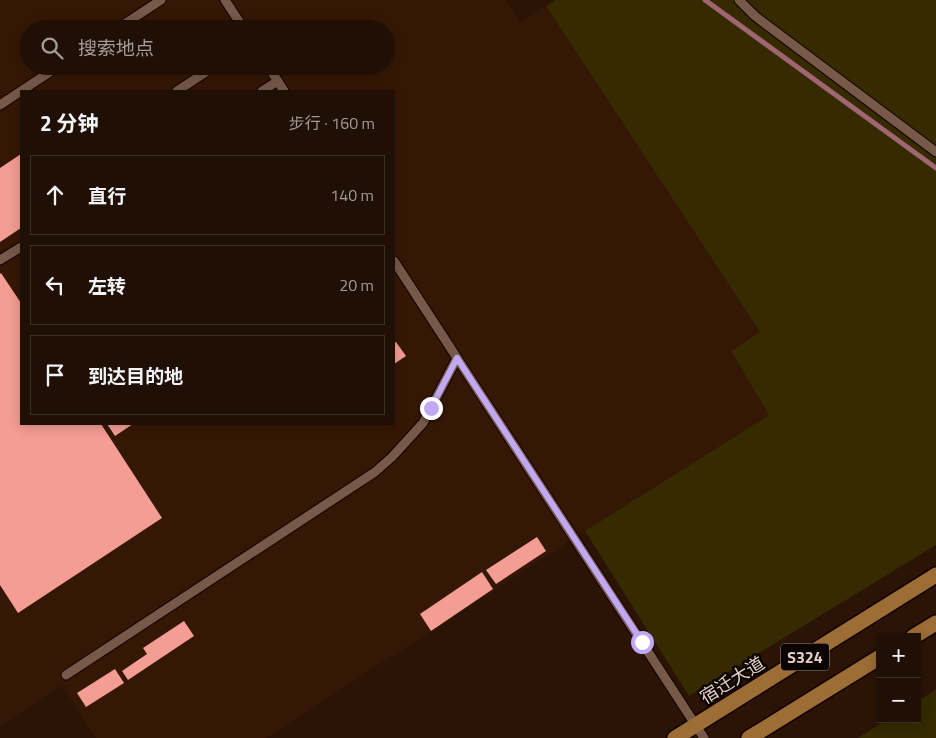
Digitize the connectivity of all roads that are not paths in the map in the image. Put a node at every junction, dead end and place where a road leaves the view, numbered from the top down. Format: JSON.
{"nodes":[{"id":1,"x":161,"y":0,"type":"edge"},
{"id":2,"x":225,"y":0,"type":"edge"},
{"id":3,"x":739,"y":0,"type":"edge"},
{"id":4,"x":131,"y":20,"type":"edge"},
{"id":5,"x":238,"y":20,"type":"edge"},
{"id":6,"x":45,"y":75,"type":"edge"},
{"id":7,"x":201,"y":75,"type":"edge"},
{"id":8,"x":274,"y":75,"type":"edge"},
{"id":9,"x":278,"y":81,"type":"junction"},
{"id":10,"x":23,"y":90,"type":"edge"},
{"id":11,"x":178,"y":90,"type":"edge"},
{"id":12,"x":264,"y":90,"type":"edge"},
{"id":13,"x":283,"y":90,"type":"edge"},
{"id":14,"x":20,"y":92,"type":"edge"},
{"id":15,"x":0,"y":105,"type":"edge"},
{"id":16,"x":936,"y":152,"type":"edge"},
{"id":17,"x":20,"y":247,"type":"edge"},
{"id":18,"x":0,"y":260,"type":"edge"},
{"id":19,"x":395,"y":263,"type":"edge"},
{"id":20,"x":457,"y":358,"type":"junction"},
{"id":21,"x":936,"y":576,"type":"edge"},
{"id":22,"x":936,"y":622,"type":"edge"},
{"id":23,"x":919,"y":633,"type":"edge"},
{"id":24,"x":876,"y":659,"type":"edge"},
{"id":25,"x":66,"y":675,"type":"dead end"},
{"id":26,"x":696,"y":725,"type":"junction"},
{"id":27,"x":675,"y":738,"type":"edge"},
{"id":28,"x":704,"y":738,"type":"edge"},
{"id":29,"x":749,"y":738,"type":"edge"}],
"edges":[{"from":1,"to":4,"type":"lane"},
{"from":2,"to":5,"type":"lane"},
{"from":3,"to":16,"type":"lane"},
{"from":6,"to":10,"type":"lane"},
{"from":7,"to":11,"type":"lane"},
{"from":8,"to":9,"type":"lane"},
{"from":9,"to":12,"type":"lane"},
{"from":9,"to":13,"type":"lane"},
{"from":14,"to":15,"type":"lane"},
{"from":17,"to":18,"type":"lane"},
{"from":19,"to":20,"type":"lane"},
{"from":20,"to":25,"type":"lane"},
{"from":20,"to":26,"type":"lane"},
{"from":21,"to":26,"type":"main road","name":"宿迁大道","number":"S324"},
{"from":22,"to":23,"type":"main road"},
{"from":24,"to":29,"type":"main road","number":"S324"},
{"from":26,"to":27,"type":"main road","name":"宿迁大道","number":"S324"},
{"from":26,"to":28,"type":"lane"}]}
